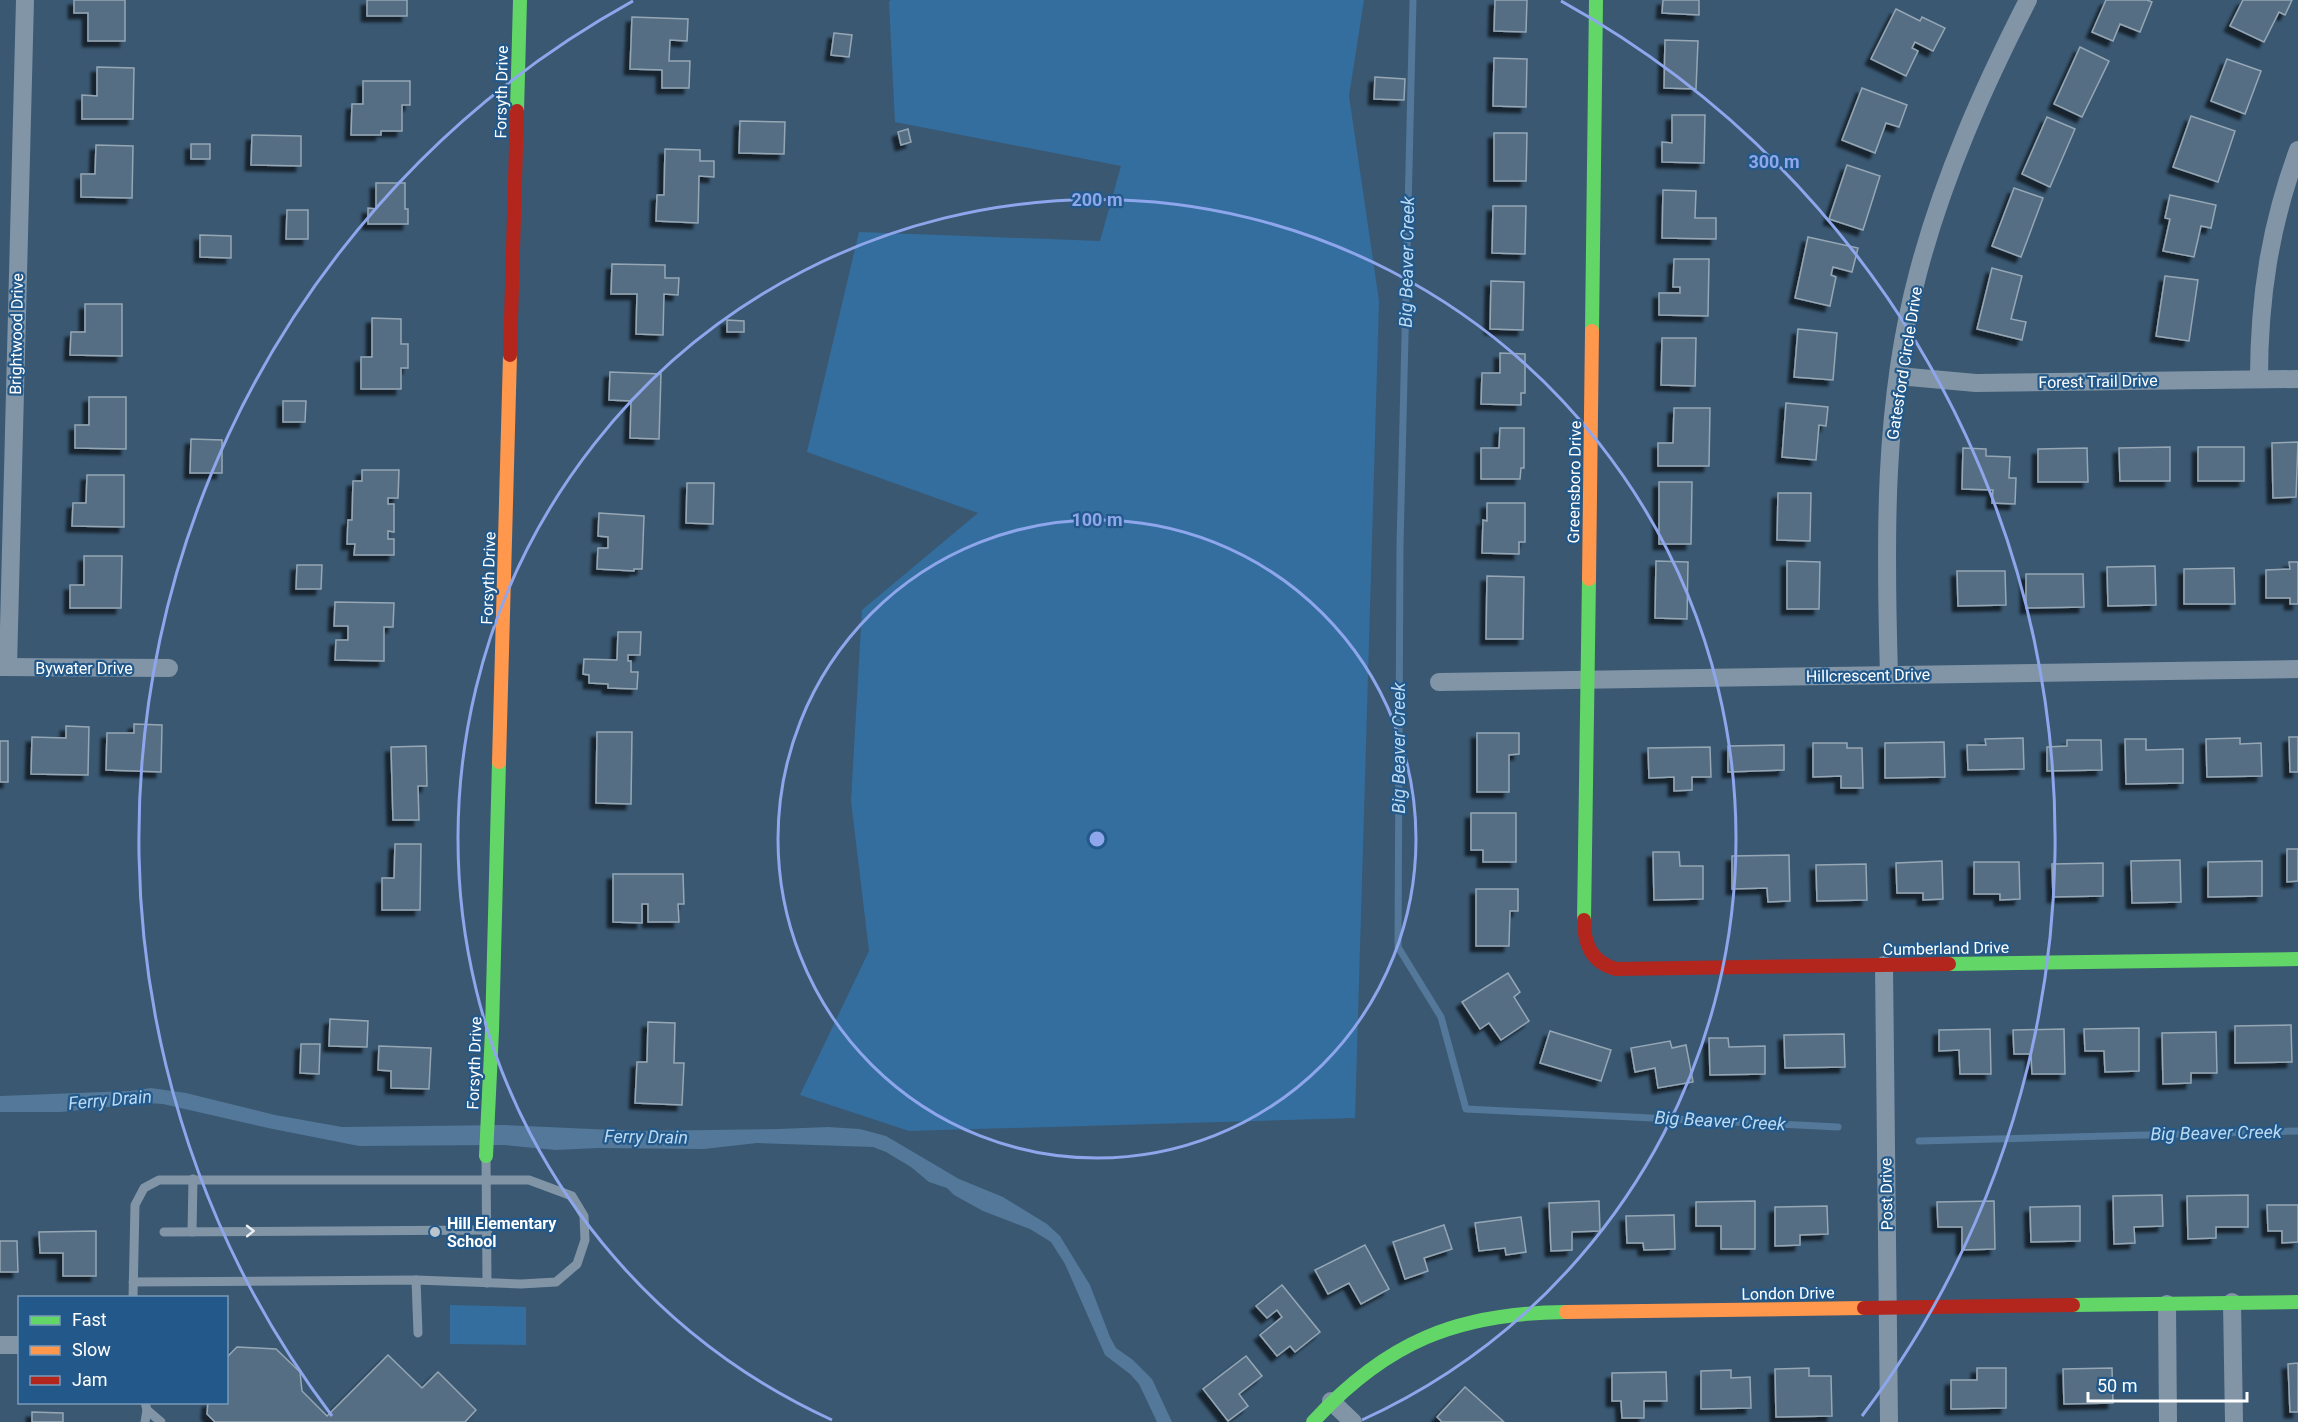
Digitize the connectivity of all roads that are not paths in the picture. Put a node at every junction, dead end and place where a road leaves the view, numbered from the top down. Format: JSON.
{"nodes":[{"id":1,"x":25,"y":0,"type":"edge"},
{"id":2,"x":520,"y":0,"type":"edge"},
{"id":3,"x":1596,"y":0,"type":"edge"},
{"id":4,"x":2028,"y":0,"type":"edge"},
{"id":5,"x":2298,"y":150,"type":"edge"},
{"id":6,"x":1898,"y":376,"type":"junction"},
{"id":7,"x":2259,"y":379,"type":"junction"},
{"id":8,"x":2298,"y":379,"type":"edge"},
{"id":9,"x":4,"y":667,"type":"edge"},
{"id":10,"x":169,"y":668,"type":"dead end"},
{"id":11,"x":2298,"y":669,"type":"edge"},
{"id":12,"x":1889,"y":675,"type":"junction"},
{"id":13,"x":1588,"y":680,"type":"junction"},
{"id":14,"x":1439,"y":682,"type":"dead end"},
{"id":15,"x":2298,"y":959,"type":"edge"},
{"id":16,"x":1596,"y":961,"type":"joint"},
{"id":17,"x":1884,"y":965,"type":"junction"},
{"id":18,"x":487,"y":1153,"type":"joint"},
{"id":19,"x":488,"y":1178,"type":"junction"},
{"id":20,"x":193,"y":1179,"type":"junction"},
{"id":21,"x":488,"y":1230,"type":"junction"},
{"id":22,"x":164,"y":1232,"type":"dead end"},
{"id":23,"x":192,"y":1232,"type":"junction"},
{"id":24,"x":416,"y":1281,"type":"junction"},
{"id":25,"x":133,"y":1282,"type":"junction"},
{"id":26,"x":487,"y":1283,"type":"junction"},
{"id":27,"x":133,"y":1296,"type":"edge"},
{"id":28,"x":2232,"y":1302,"type":"junction"},
{"id":29,"x":2298,"y":1302,"type":"edge"},
{"id":30,"x":2167,"y":1304,"type":"junction"},
{"id":31,"x":1887,"y":1308,"type":"junction"},
{"id":32,"x":418,"y":1333,"type":"dead end"},
{"id":33,"x":0,"y":1345,"type":"edge"},
{"id":34,"x":18,"y":1345,"type":"edge"},
{"id":35,"x":1331,"y":1401,"type":"junction"},
{"id":36,"x":146,"y":1406,"type":"edge"},
{"id":37,"x":145,"y":1422,"type":"edge"},
{"id":38,"x":161,"y":1422,"type":"edge"},
{"id":39,"x":1313,"y":1422,"type":"edge"},
{"id":40,"x":1353,"y":1422,"type":"edge"},
{"id":41,"x":1889,"y":1422,"type":"edge"},
{"id":42,"x":2168,"y":1422,"type":"edge"},
{"id":43,"x":2234,"y":1422,"type":"edge"}],
"edges":[{"from":1,"to":9,"type":"street","name":"Brightwood Drive"},
{"from":2,"to":18,"type":"street","name":"Forsyth Drive"},
{"from":3,"to":13,"type":"street","name":"Greensboro Drive"},
{"from":4,"to":6,"type":"street","name":"Gatesford Circle Drive"},
{"from":5,"to":7,"type":"street"},
{"from":6,"to":7,"type":"street","name":"Forest Trail Drive"},
{"from":6,"to":12,"type":"street","name":"Gatesford Circle Drive"},
{"from":7,"to":8,"type":"street","name":"Forest Trail Drive"},
{"from":9,"to":10,"type":"street","name":"Bywater Drive"},
{"from":11,"to":12,"type":"street","name":"Hillcrescent Drive"},
{"from":12,"to":13,"type":"street","name":"Hillcrescent Drive"},
{"from":13,"to":14,"type":"street","name":"Hillcrescent Drive"},
{"from":13,"to":16,"type":"street","name":"Greensboro Drive"},
{"from":15,"to":17,"type":"street","name":"Cumberland Drive"},
{"from":16,"to":17,"type":"street","name":"Cumberland Drive"},
{"from":17,"to":31,"type":"street","name":"Post Drive"},
{"from":18,"to":19,"type":"lane"},
{"from":19,"to":20,"type":"lane"},
{"from":19,"to":21,"type":"lane"},
{"from":19,"to":26,"type":"lane"},
{"from":20,"to":23,"type":"lane"},
{"from":20,"to":25,"type":"lane"},
{"from":23,"to":21,"type":"lane","one_way":true},
{"from":21,"to":26,"type":"lane"},
{"from":22,"to":23,"type":"lane"},
{"from":24,"to":25,"type":"lane"},
{"from":24,"to":26,"type":"lane"},
{"from":24,"to":32,"type":"lane"},
{"from":25,"to":27,"type":"lane"},
{"from":28,"to":29,"type":"street","name":"London Drive"},
{"from":28,"to":30,"type":"street","name":"London Drive"},
{"from":28,"to":43,"type":"street"},
{"from":30,"to":31,"type":"street","name":"London Drive"},
{"from":30,"to":42,"type":"street"},
{"from":31,"to":35,"type":"street","name":"London Drive"},
{"from":31,"to":41,"type":"street","name":"Post Drive"},
{"from":33,"to":34,"type":"street"},
{"from":35,"to":39,"type":"street","name":"London Drive"},
{"from":35,"to":40,"type":"street"},
{"from":36,"to":37,"type":"lane"},
{"from":36,"to":38,"type":"lane"}]}
